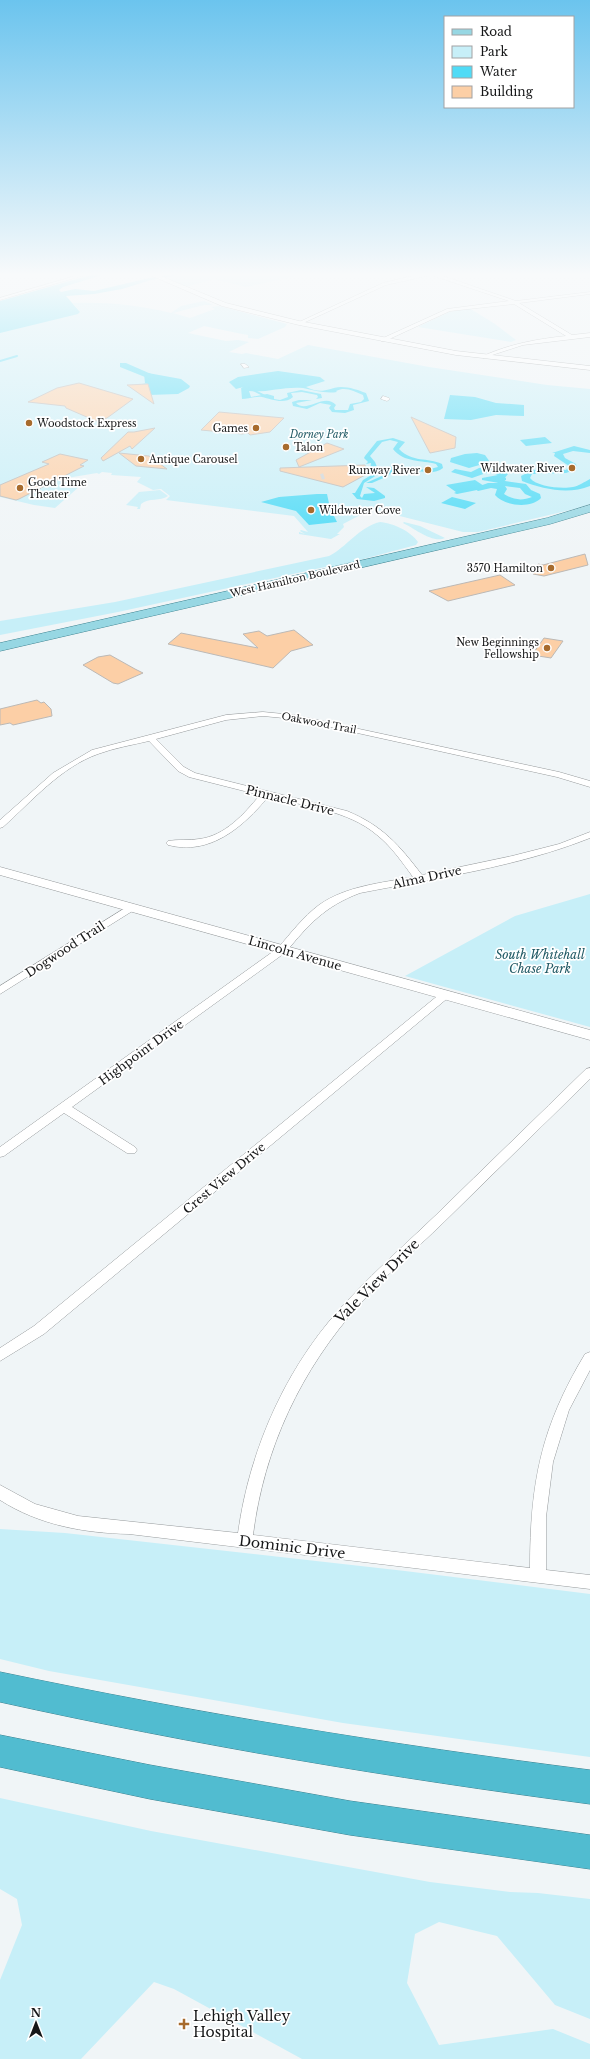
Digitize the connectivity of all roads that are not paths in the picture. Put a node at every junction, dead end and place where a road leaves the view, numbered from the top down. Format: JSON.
{"nodes":[{"id":1,"x":590,"y":508,"type":"edge"},
{"id":2,"x":590,"y":518,"type":"edge"},
{"id":3,"x":0,"y":647,"type":"edge"},
{"id":4,"x":0,"y":654,"type":"edge"},
{"id":5,"x":150,"y":737,"type":"junction"},
{"id":6,"x":590,"y":784,"type":"edge"},
{"id":7,"x":265,"y":794,"type":"junction"},
{"id":8,"x":0,"y":825,"type":"edge"},
{"id":9,"x":590,"y":835,"type":"edge"},
{"id":10,"x":171,"y":843,"type":"dead end"},
{"id":11,"x":0,"y":871,"type":"edge"},
{"id":12,"x":419,"y":878,"type":"junction"},
{"id":13,"x":130,"y":908,"type":"junction"},
{"id":14,"x":282,"y":950,"type":"junction"},
{"id":15,"x":0,"y":991,"type":"edge"},
{"id":16,"x":445,"y":995,"type":"junction"},
{"id":17,"x":590,"y":1034,"type":"edge"},
{"id":18,"x":590,"y":1072,"type":"edge"},
{"id":19,"x":64,"y":1107,"type":"junction"},
{"id":20,"x":131,"y":1150,"type":"dead end"},
{"id":21,"x":0,"y":1153,"type":"edge"},
{"id":22,"x":0,"y":1355,"type":"edge"},
{"id":23,"x":590,"y":1358,"type":"edge"},
{"id":24,"x":0,"y":1492,"type":"edge"},
{"id":25,"x":245,"y":1541,"type":"junction"},
{"id":26,"x":538,"y":1576,"type":"junction"},
{"id":27,"x":590,"y":1582,"type":"edge"},
{"id":28,"x":0,"y":1687,"type":"edge"},
{"id":29,"x":0,"y":1751,"type":"edge"},
{"id":30,"x":590,"y":1787,"type":"edge"},
{"id":31,"x":590,"y":1852,"type":"edge"}],
"edges":[{"from":1,"to":3,"type":"main road","name":"West Hamilton Boulevard"},
{"from":2,"to":4,"type":"main road","name":"West Hamilton Boulevard"},
{"from":5,"to":6,"type":"street","name":"Oakwood Trail"},
{"from":5,"to":7,"type":"street","name":"Pinnacle Drive"},
{"from":5,"to":8,"type":"street","name":"Oakwood Trail"},
{"from":7,"to":10,"type":"street"},
{"from":7,"to":12,"type":"street","name":"Pinnacle Drive"},
{"from":9,"to":12,"type":"street","name":"Alma Drive"},
{"from":11,"to":13,"type":"street","name":"Lincoln Avenue"},
{"from":12,"to":14,"type":"street","name":"Alma Drive"},
{"from":13,"to":14,"type":"street","name":"Lincoln Avenue"},
{"from":13,"to":15,"type":"street","name":"Dogwood Trail"},
{"from":14,"to":16,"type":"street","name":"Lincoln Avenue"},
{"from":14,"to":19,"type":"street","name":"Highpoint Drive"},
{"from":16,"to":17,"type":"street","name":"Lincoln Avenue"},
{"from":16,"to":22,"type":"street","name":"Crest View Drive"},
{"from":18,"to":25,"type":"street","name":"Vale View Drive"},
{"from":19,"to":20,"type":"street"},
{"from":19,"to":21,"type":"street","name":"Highpoint Drive"},
{"from":23,"to":26,"type":"street"},
{"from":24,"to":25,"type":"street","name":"Dominic Drive"},
{"from":25,"to":26,"type":"street","name":"Dominic Drive"},
{"from":26,"to":27,"type":"street","name":"Dominic Drive"},
{"from":28,"to":30,"type":"highway"},
{"from":29,"to":31,"type":"highway"}]}
